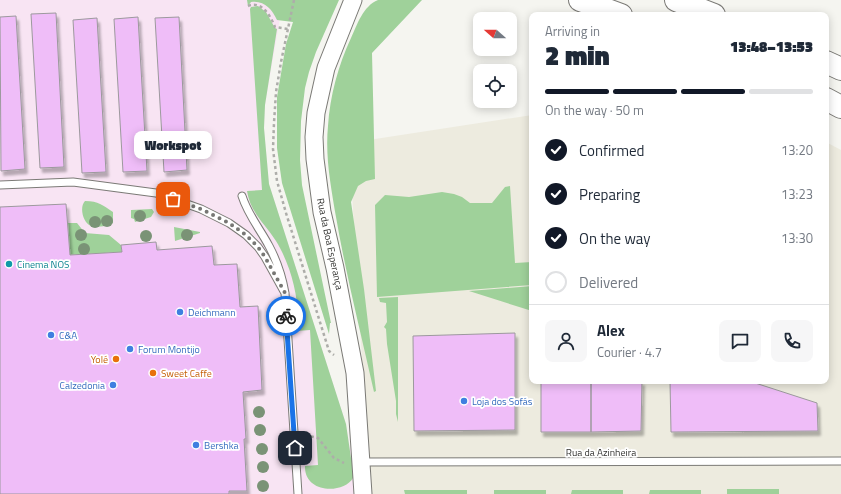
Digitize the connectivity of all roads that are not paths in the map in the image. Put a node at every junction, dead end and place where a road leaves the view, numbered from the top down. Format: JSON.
{"nodes":[{"id":1,"x":580,"y":0,"type":"edge"},
{"id":2,"x":676,"y":0,"type":"edge"},
{"id":3,"x":352,"y":2,"type":"edge"},
{"id":4,"x":613,"y":12,"type":"edge"},
{"id":5,"x":706,"y":12,"type":"edge"},
{"id":6,"x":829,"y":64,"type":"edge"},
{"id":7,"x":841,"y":70,"type":"edge"},
{"id":8,"x":829,"y":101,"type":"edge"},
{"id":9,"x":841,"y":107,"type":"edge"},
{"id":10,"x":0,"y":185,"type":"edge"},
{"id":11,"x":242,"y":196,"type":"dead end"},
{"id":12,"x":285,"y":293,"type":"junction"},
{"id":13,"x":841,"y":461,"type":"edge"},
{"id":14,"x":361,"y":462,"type":"junction"},
{"id":15,"x":298,"y":494,"type":"edge"},
{"id":16,"x":363,"y":494,"type":"edge"}],
"edges":[{"from":1,"to":4,"type":"highway"},
{"from":2,"to":5,"type":"highway"},
{"from":3,"to":14,"type":"street","name":"Rua da Boa Esperança"},
{"from":6,"to":7,"type":"highway"},
{"from":8,"to":9,"type":"highway"},
{"from":10,"to":12,"type":"lane"},
{"from":11,"to":12,"type":"lane"},
{"from":12,"to":15,"type":"lane"},
{"from":13,"to":14,"type":"lane","name":"Rua da Azinheira"},
{"from":14,"to":16,"type":"street","name":"Rua da Boa Esperança"}]}
